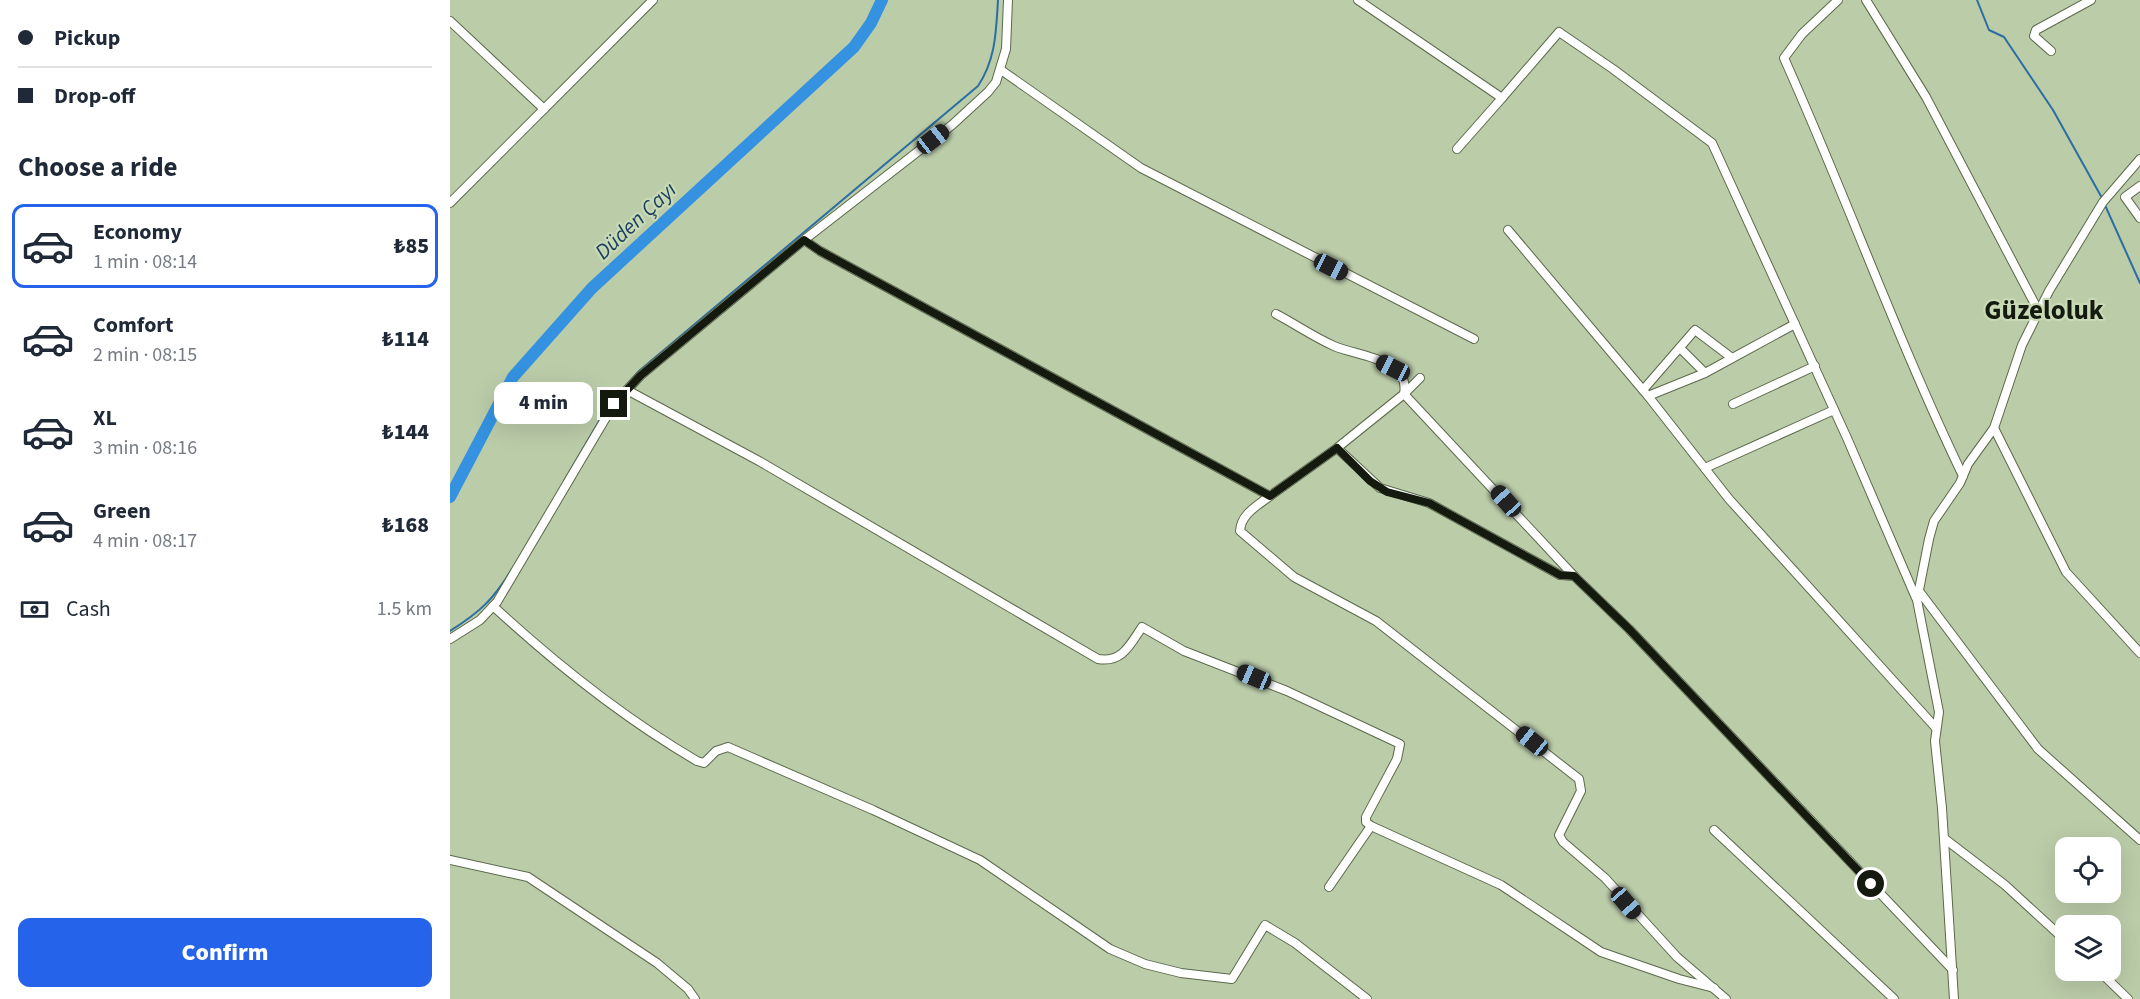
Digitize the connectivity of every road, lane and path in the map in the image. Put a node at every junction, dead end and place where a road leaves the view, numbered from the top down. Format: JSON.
{"nodes":[{"id":1,"x":653,"y":0,"type":"edge"},
{"id":2,"x":1008,"y":0,"type":"edge"},
{"id":3,"x":1358,"y":0,"type":"edge"},
{"id":4,"x":1838,"y":0,"type":"edge"},
{"id":5,"x":1866,"y":0,"type":"edge"},
{"id":6,"x":2091,"y":0,"type":"edge"},
{"id":7,"x":450,"y":21,"type":"edge"},
{"id":8,"x":2051,"y":51,"type":"dead end"},
{"id":9,"x":1001,"y":70,"type":"junction"},
{"id":10,"x":1502,"y":98,"type":"junction"},
{"id":11,"x":544,"y":109,"type":"junction"},
{"id":12,"x":1457,"y":148,"type":"dead end"},
{"id":13,"x":2140,"y":159,"type":"edge"},
{"id":14,"x":2140,"y":186,"type":"edge"},
{"id":15,"x":450,"y":203,"type":"edge"},
{"id":16,"x":2140,"y":218,"type":"edge"},
{"id":17,"x":1508,"y":230,"type":"dead end"},
{"id":18,"x":804,"y":240,"type":"junction"},
{"id":19,"x":2039,"y":312,"type":"junction"},
{"id":20,"x":1275,"y":314,"type":"dead end"},
{"id":21,"x":1795,"y":324,"type":"junction"},
{"id":22,"x":1474,"y":339,"type":"dead end"},
{"id":23,"x":1680,"y":348,"type":"junction"},
{"id":24,"x":1732,"y":358,"type":"junction"},
{"id":25,"x":1815,"y":366,"type":"junction"},
{"id":26,"x":1705,"y":373,"type":"junction"},
{"id":27,"x":1420,"y":378,"type":"dead end"},
{"id":28,"x":627,"y":390,"type":"junction"},
{"id":29,"x":1404,"y":393,"type":"junction"},
{"id":30,"x":1646,"y":393,"type":"junction"},
{"id":31,"x":1733,"y":404,"type":"dead end"},
{"id":32,"x":1834,"y":410,"type":"junction"},
{"id":33,"x":1994,"y":428,"type":"junction"},
{"id":34,"x":1337,"y":448,"type":"junction"},
{"id":35,"x":1705,"y":468,"type":"junction"},
{"id":36,"x":1963,"y":476,"type":"junction"},
{"id":37,"x":1270,"y":496,"type":"junction"},
{"id":38,"x":1574,"y":576,"type":"junction"},
{"id":39,"x":1918,"y":595,"type":"junction"},
{"id":40,"x":493,"y":606,"type":"junction"},
{"id":41,"x":450,"y":639,"type":"edge"},
{"id":42,"x":2140,"y":653,"type":"edge"},
{"id":43,"x":1936,"y":728,"type":"junction"},
{"id":44,"x":1371,"y":826,"type":"junction"},
{"id":45,"x":1714,"y":830,"type":"dead end"},
{"id":46,"x":1945,"y":839,"type":"junction"},
{"id":47,"x":2140,"y":840,"type":"edge"},
{"id":48,"x":450,"y":860,"type":"edge"},
{"id":49,"x":1329,"y":887,"type":"dead end"},
{"id":50,"x":2055,"y":930,"type":"edge"},
{"id":51,"x":1953,"y":970,"type":"junction"},
{"id":52,"x":2109,"y":981,"type":"edge"},
{"id":53,"x":1714,"y":988,"type":"junction"},
{"id":54,"x":695,"y":999,"type":"edge"},
{"id":55,"x":1366,"y":999,"type":"edge"},
{"id":56,"x":1726,"y":999,"type":"edge"},
{"id":57,"x":1894,"y":999,"type":"edge"},
{"id":58,"x":1954,"y":999,"type":"edge"},
{"id":59,"x":2128,"y":999,"type":"edge"}],
"edges":[{"from":1,"to":11,"type":"street"},
{"from":2,"to":9,"type":"street"},
{"from":3,"to":10,"type":"street"},
{"from":4,"to":36,"type":"street"},
{"from":5,"to":19,"type":"street"},
{"from":6,"to":8,"type":"street"},
{"from":7,"to":11,"type":"street"},
{"from":9,"to":18,"type":"street"},
{"from":9,"to":22,"type":"street"},
{"from":10,"to":12,"type":"street"},
{"from":10,"to":21,"type":"street"},
{"from":11,"to":15,"type":"street"},
{"from":13,"to":19,"type":"street"},
{"from":14,"to":16,"type":"street"},
{"from":17,"to":30,"type":"street"},
{"from":18,"to":28,"type":"street"},
{"from":18,"to":37,"type":"street"},
{"from":19,"to":33,"type":"street"},
{"from":20,"to":29,"type":"street"},
{"from":21,"to":24,"type":"street"},
{"from":21,"to":25,"type":"street"},
{"from":23,"to":24,"type":"street"},
{"from":23,"to":26,"type":"street"},
{"from":23,"to":30,"type":"street"},
{"from":24,"to":26,"type":"street"},
{"from":25,"to":31,"type":"street"},
{"from":25,"to":32,"type":"street"},
{"from":26,"to":30,"type":"street"},
{"from":27,"to":29,"type":"street"},
{"from":28,"to":40,"type":"street"},
{"from":28,"to":44,"type":"street"},
{"from":29,"to":34,"type":"street"},
{"from":29,"to":38,"type":"street"},
{"from":30,"to":35,"type":"street"},
{"from":32,"to":35,"type":"street"},
{"from":32,"to":39,"type":"street"},
{"from":33,"to":36,"type":"street"},
{"from":33,"to":42,"type":"street"},
{"from":34,"to":37,"type":"street"},
{"from":34,"to":38,"type":"street"},
{"from":35,"to":43,"type":"street"},
{"from":36,"to":39,"type":"street"},
{"from":37,"to":53,"type":"street"},
{"from":38,"to":51,"type":"street"},
{"from":39,"to":43,"type":"street"},
{"from":39,"to":47,"type":"street"},
{"from":40,"to":41,"type":"street"},
{"from":40,"to":55,"type":"street"},
{"from":43,"to":46,"type":"street"},
{"from":44,"to":49,"type":"street"},
{"from":44,"to":53,"type":"street"},
{"from":45,"to":57,"type":"street"},
{"from":46,"to":50,"type":"street"},
{"from":46,"to":51,"type":"street"},
{"from":48,"to":54,"type":"street"},
{"from":51,"to":58,"type":"street"},
{"from":52,"to":59,"type":"street"},
{"from":53,"to":56,"type":"street"}]}
